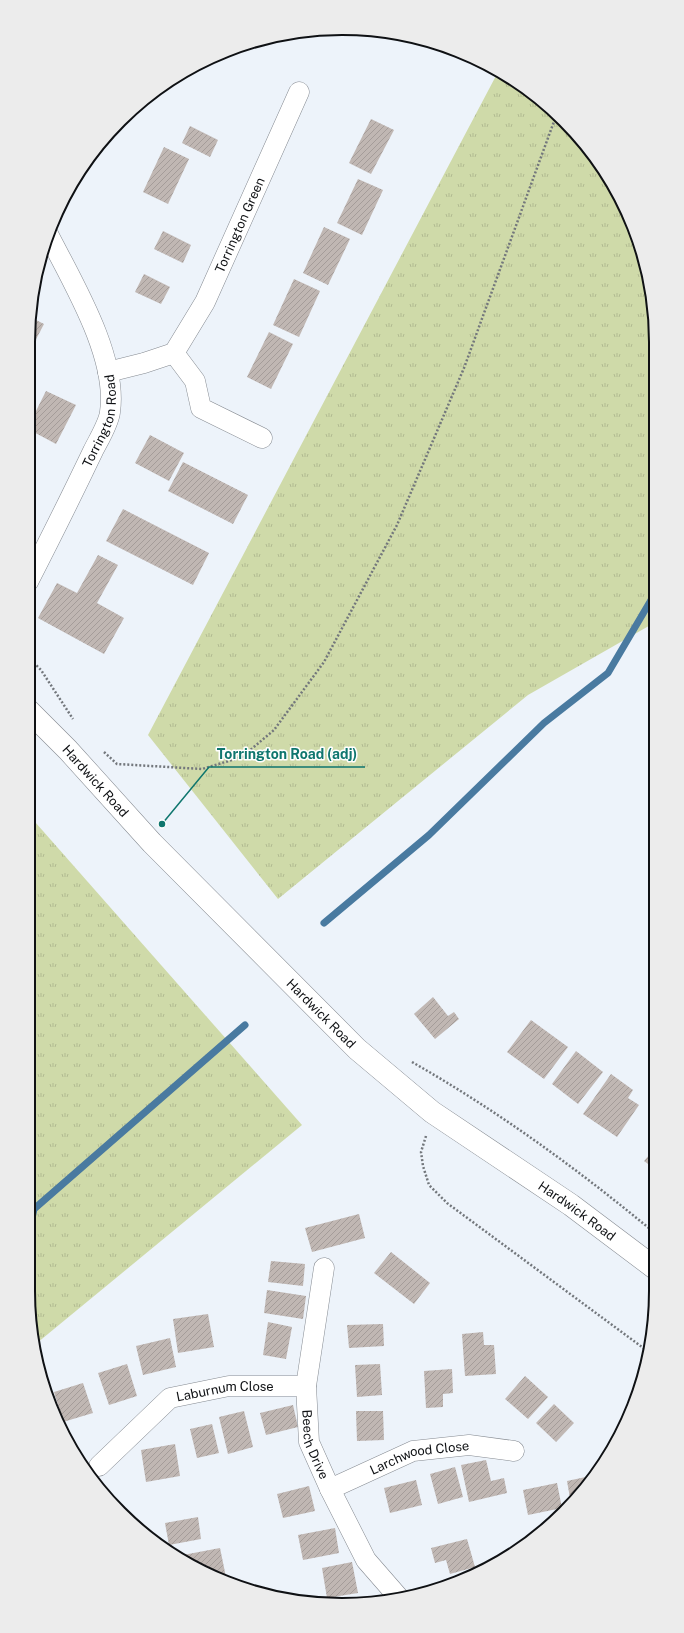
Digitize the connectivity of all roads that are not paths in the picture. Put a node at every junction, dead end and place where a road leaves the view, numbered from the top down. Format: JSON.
{"nodes":[{"id":1,"x":299,"y":92,"type":"dead end"},
{"id":2,"x":52,"y":241,"type":"edge"},
{"id":3,"x":174,"y":353,"type":"junction"},
{"id":4,"x":108,"y":372,"type":"junction"},
{"id":5,"x":262,"y":438,"type":"dead end"},
{"id":6,"x":35,"y":568,"type":"edge"},
{"id":7,"x":35,"y":717,"type":"edge"},
{"id":8,"x":649,"y":1259,"type":"edge"},
{"id":9,"x":324,"y":1268,"type":"dead end"},
{"id":10,"x":306,"y":1386,"type":"junction"},
{"id":11,"x":514,"y":1451,"type":"dead end"},
{"id":12,"x":99,"y":1466,"type":"dead end"},
{"id":13,"x":330,"y":1489,"type":"junction"},
{"id":14,"x":395,"y":1593,"type":"edge"}],
"edges":[{"from":1,"to":3,"type":"street","name":"Torrington Green"},
{"from":2,"to":4,"type":"street","name":"Torrington Road"},
{"from":3,"to":4,"type":"street"},
{"from":3,"to":5,"type":"street"},
{"from":4,"to":6,"type":"street","name":"Torrington Road"},
{"from":7,"to":8,"type":"street","name":"Hardwick Road"},
{"from":9,"to":10,"type":"street","name":"Beech Drive"},
{"from":10,"to":12,"type":"street","name":"Laburnum Close"},
{"from":10,"to":13,"type":"street","name":"Beech Drive"},
{"from":11,"to":13,"type":"street","name":"Larchwood Close"},
{"from":13,"to":14,"type":"street","name":"Beech Drive"}]}
